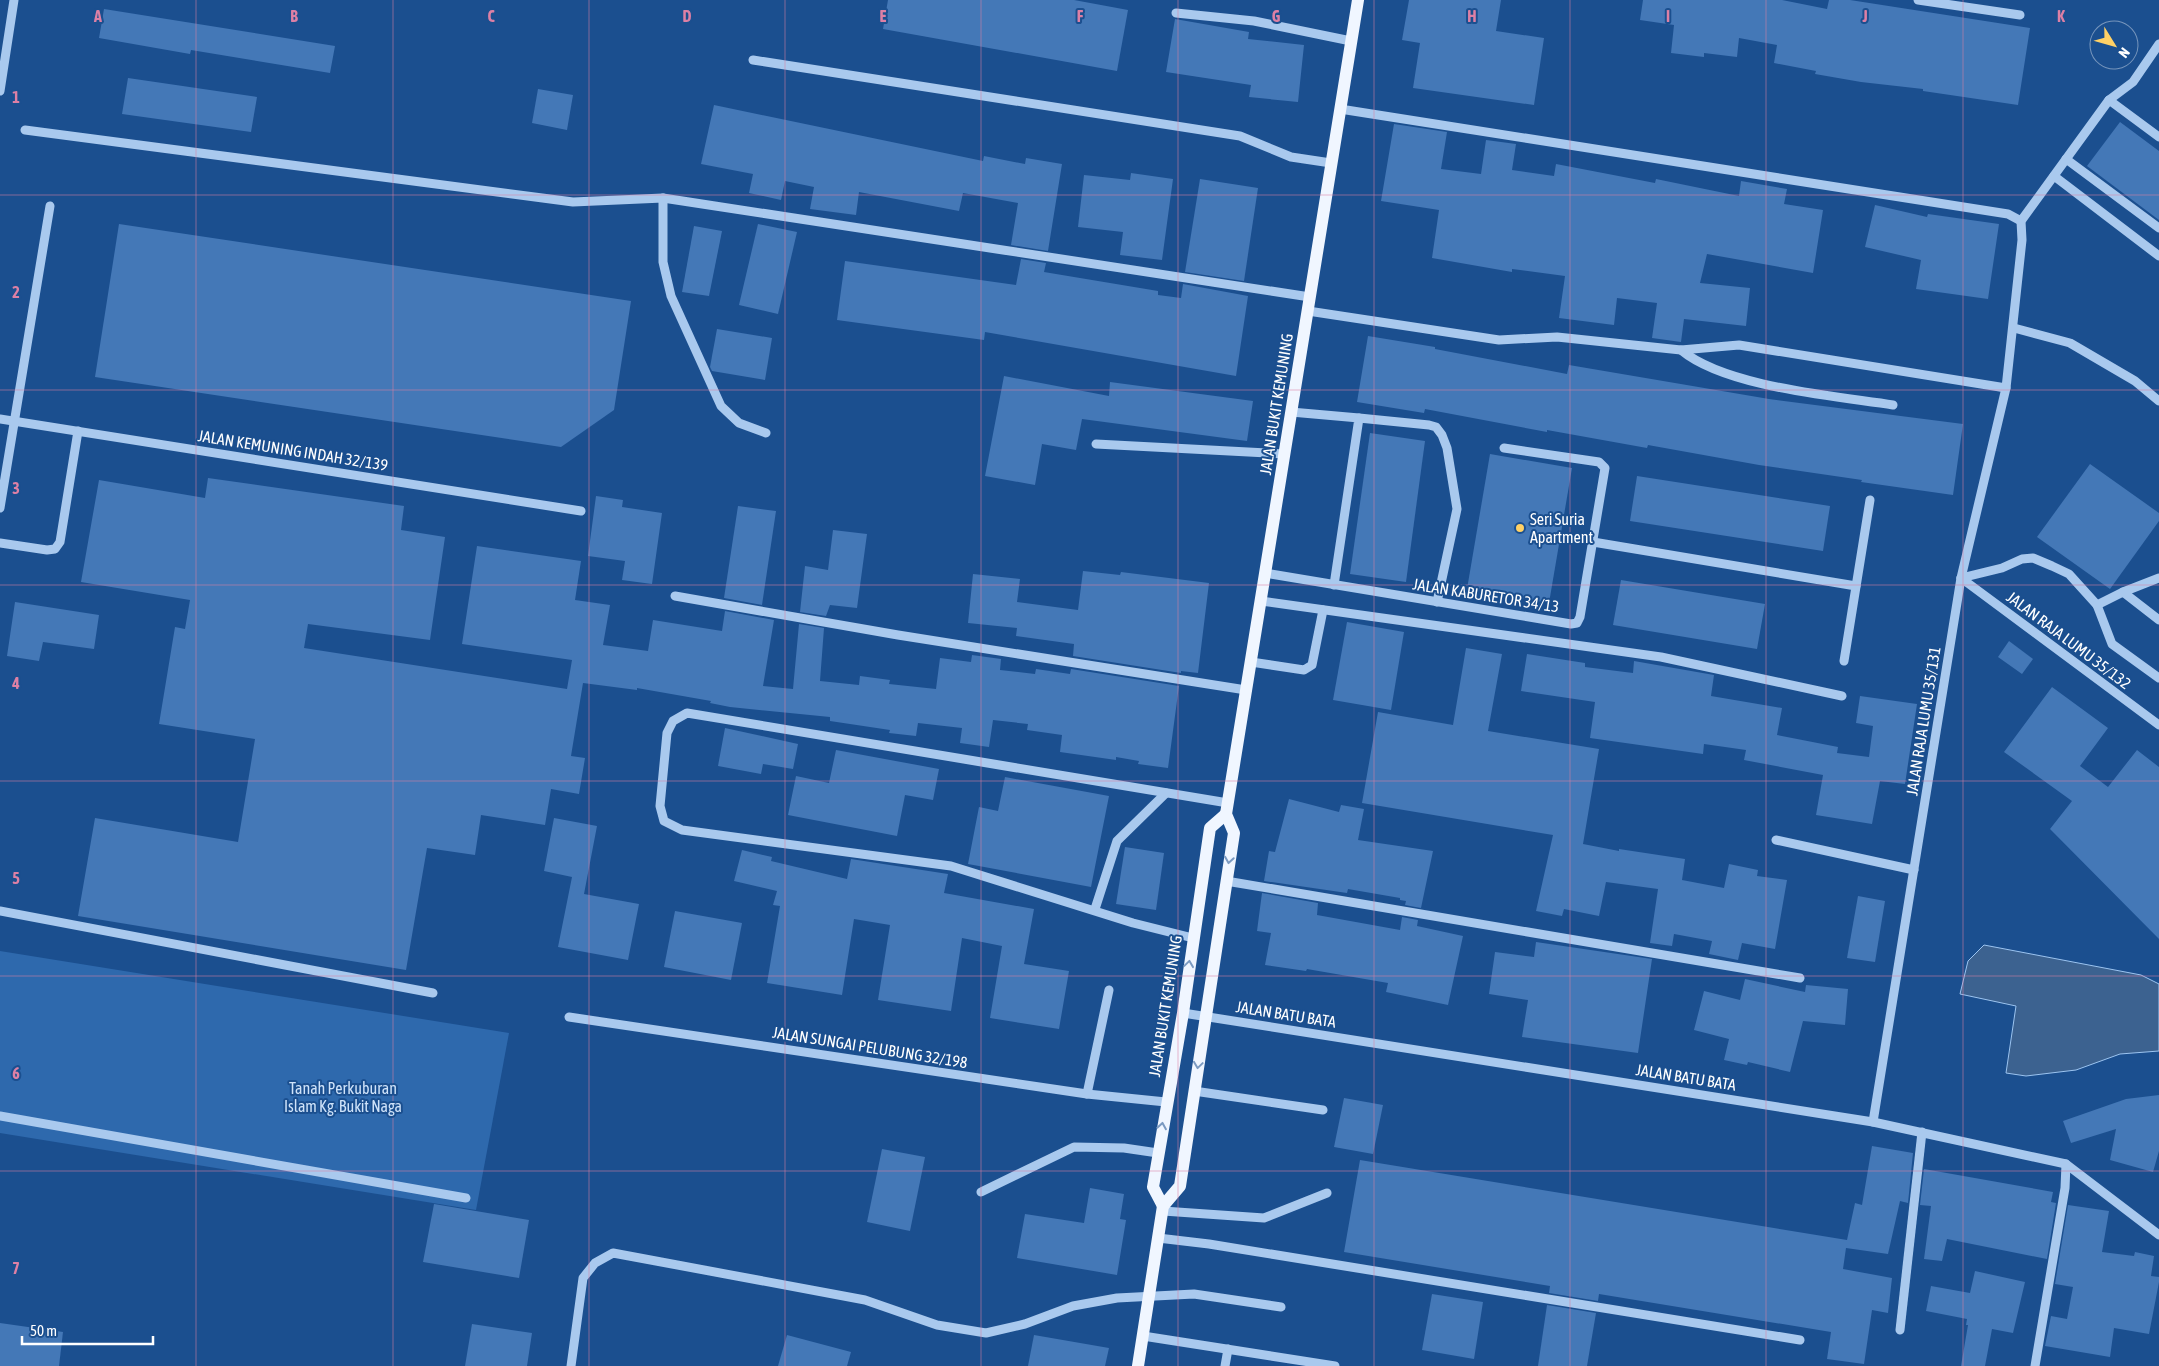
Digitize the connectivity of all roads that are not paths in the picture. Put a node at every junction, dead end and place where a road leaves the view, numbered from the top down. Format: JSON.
{"nodes":[{"id":1,"x":14,"y":0,"type":"edge"},
{"id":2,"x":1358,"y":0,"type":"edge"},
{"id":3,"x":1918,"y":0,"type":"edge"},
{"id":4,"x":1176,"y":13,"type":"dead end"},
{"id":5,"x":2020,"y":15,"type":"dead end"},
{"id":6,"x":1351,"y":42,"type":"junction"},
{"id":7,"x":2159,"y":44,"type":"edge"},
{"id":8,"x":753,"y":60,"type":"dead end"},
{"id":9,"x":0,"y":91,"type":"edge"},
{"id":10,"x":2108,"y":100,"type":"junction"},
{"id":11,"x":1340,"y":109,"type":"junction"},
{"id":12,"x":25,"y":130,"type":"dead end"},
{"id":13,"x":2159,"y":137,"type":"edge"},
{"id":14,"x":2066,"y":159,"type":"junction"},
{"id":15,"x":1331,"y":163,"type":"junction"},
{"id":16,"x":2054,"y":176,"type":"junction"},
{"id":17,"x":663,"y":198,"type":"junction"},
{"id":18,"x":50,"y":206,"type":"dead end"},
{"id":19,"x":2021,"y":221,"type":"junction"},
{"id":20,"x":2159,"y":228,"type":"edge"},
{"id":21,"x":2159,"y":256,"type":"edge"},
{"id":22,"x":1310,"y":297,"type":"junction"},
{"id":23,"x":1308,"y":311,"type":"junction"},
{"id":24,"x":2014,"y":328,"type":"junction"},
{"id":25,"x":1681,"y":350,"type":"junction"},
{"id":26,"x":2006,"y":388,"type":"junction"},
{"id":27,"x":2159,"y":401,"type":"edge"},
{"id":28,"x":1893,"y":406,"type":"dead end"},
{"id":29,"x":1291,"y":412,"type":"junction"},
{"id":30,"x":0,"y":418,"type":"edge"},
{"id":31,"x":1358,"y":418,"type":"junction"},
{"id":32,"x":14,"y":421,"type":"junction"},
{"id":33,"x":78,"y":431,"type":"junction"},
{"id":34,"x":766,"y":433,"type":"dead end"},
{"id":35,"x":1096,"y":444,"type":"dead end"},
{"id":36,"x":1504,"y":448,"type":"dead end"},
{"id":37,"x":1284,"y":454,"type":"junction"},
{"id":38,"x":1870,"y":500,"type":"dead end"},
{"id":39,"x":0,"y":508,"type":"edge"},
{"id":40,"x":581,"y":511,"type":"dead end"},
{"id":41,"x":1593,"y":542,"type":"junction"},
{"id":42,"x":0,"y":543,"type":"edge"},
{"id":43,"x":1265,"y":573,"type":"junction"},
{"id":44,"x":1961,"y":578,"type":"junction"},
{"id":45,"x":2159,"y":578,"type":"edge"},
{"id":46,"x":1334,"y":585,"type":"junction"},
{"id":47,"x":1856,"y":586,"type":"junction"},
{"id":48,"x":2123,"y":592,"type":"junction"},
{"id":49,"x":675,"y":596,"type":"dead end"},
{"id":50,"x":1260,"y":601,"type":"junction"},
{"id":51,"x":1437,"y":602,"type":"junction"},
{"id":52,"x":2096,"y":605,"type":"junction"},
{"id":53,"x":1324,"y":610,"type":"junction"},
{"id":54,"x":2159,"y":620,"type":"edge"},
{"id":55,"x":1844,"y":661,"type":"dead end"},
{"id":56,"x":1251,"y":662,"type":"junction"},
{"id":57,"x":2159,"y":678,"type":"edge"},
{"id":58,"x":1246,"y":690,"type":"junction"},
{"id":59,"x":1842,"y":696,"type":"dead end"},
{"id":60,"x":2159,"y":725,"type":"edge"},
{"id":61,"x":1166,"y":793,"type":"junction"},
{"id":62,"x":1227,"y":808,"type":"junction"},
{"id":63,"x":1776,"y":840,"type":"dead end"},
{"id":64,"x":1914,"y":870,"type":"junction"},
{"id":65,"x":1226,"y":881,"type":"junction"},
{"id":66,"x":1095,"y":909,"type":"junction"},
{"id":67,"x":0,"y":911,"type":"edge"},
{"id":68,"x":1193,"y":938,"type":"junction"},
{"id":69,"x":1800,"y":978,"type":"dead end"},
{"id":70,"x":1109,"y":990,"type":"dead end"},
{"id":71,"x":433,"y":993,"type":"dead end"},
{"id":72,"x":1183,"y":1013,"type":"junction"},
{"id":73,"x":1205,"y":1016,"type":"junction"},
{"id":74,"x":569,"y":1017,"type":"dead end"},
{"id":75,"x":1194,"y":1091,"type":"junction"},
{"id":76,"x":1086,"y":1094,"type":"junction"},
{"id":77,"x":1166,"y":1102,"type":"junction"},
{"id":78,"x":1323,"y":1110,"type":"dead end"},
{"id":79,"x":0,"y":1116,"type":"edge"},
{"id":80,"x":1873,"y":1122,"type":"junction"},
{"id":81,"x":1922,"y":1132,"type":"junction"},
{"id":82,"x":1158,"y":1153,"type":"junction"},
{"id":83,"x":2066,"y":1164,"type":"junction"},
{"id":84,"x":981,"y":1192,"type":"dead end"},
{"id":85,"x":1327,"y":1193,"type":"dead end"},
{"id":86,"x":466,"y":1198,"type":"dead end"},
{"id":87,"x":1163,"y":1208,"type":"junction"},
{"id":88,"x":2159,"y":1235,"type":"edge"},
{"id":89,"x":1158,"y":1238,"type":"junction"},
{"id":90,"x":1149,"y":1296,"type":"junction"},
{"id":91,"x":1281,"y":1307,"type":"dead end"},
{"id":92,"x":1900,"y":1330,"type":"dead end"},
{"id":93,"x":1143,"y":1336,"type":"junction"},
{"id":94,"x":1800,"y":1340,"type":"dead end"},
{"id":95,"x":1228,"y":1349,"type":"junction"},
{"id":96,"x":570,"y":1366,"type":"edge"},
{"id":97,"x":1138,"y":1366,"type":"edge"},
{"id":98,"x":1225,"y":1366,"type":"edge"},
{"id":99,"x":1335,"y":1366,"type":"edge"},
{"id":100,"x":2035,"y":1366,"type":"edge"}],
"edges":[{"from":1,"to":9,"type":"street"},
{"from":2,"to":6,"type":"main road","name":"JALAN BUKIT KEMUNING"},
{"from":3,"to":5,"type":"street"},
{"from":4,"to":6,"type":"street"},
{"from":6,"to":11,"type":"main road","name":"JALAN BUKIT KEMUNING"},
{"from":7,"to":10,"type":"street"},
{"from":8,"to":15,"type":"street"},
{"from":10,"to":13,"type":"street"},
{"from":10,"to":14,"type":"street"},
{"from":11,"to":15,"type":"main road","name":"JALAN BUKIT KEMUNING"},
{"from":11,"to":19,"type":"street"},
{"from":12,"to":17,"type":"street"},
{"from":14,"to":16,"type":"street"},
{"from":14,"to":20,"type":"street"},
{"from":15,"to":22,"type":"main road","name":"JALAN BUKIT KEMUNING"},
{"from":16,"to":19,"type":"street"},
{"from":16,"to":21,"type":"street"},
{"from":17,"to":22,"type":"street"},
{"from":17,"to":34,"type":"street"},
{"from":18,"to":32,"type":"street"},
{"from":19,"to":24,"type":"street","name":"JALAN RAJA LUMU 35/131"},
{"from":22,"to":23,"type":"main road","name":"JALAN BUKIT KEMUNING"},
{"from":23,"to":25,"type":"street"},
{"from":23,"to":29,"type":"main road","name":"JALAN BUKIT KEMUNING"},
{"from":24,"to":26,"type":"street","name":"JALAN RAJA LUMU 35/131"},
{"from":24,"to":27,"type":"street"},
{"from":25,"to":26,"type":"street"},
{"from":25,"to":28,"type":"street"},
{"from":26,"to":44,"type":"street","name":"JALAN RAJA LUMU 35/131"},
{"from":29,"to":31,"type":"street"},
{"from":29,"to":37,"type":"main road","name":"JALAN BUKIT KEMUNING"},
{"from":30,"to":32,"type":"street","name":"JALAN KEMUNING INDAH 32/139"},
{"from":31,"to":46,"type":"street"},
{"from":31,"to":51,"type":"street"},
{"from":32,"to":33,"type":"street","name":"JALAN KEMUNING INDAH 32/139"},
{"from":32,"to":39,"type":"street"},
{"from":33,"to":40,"type":"street","name":"JALAN KEMUNING INDAH 32/139"},
{"from":33,"to":42,"type":"street"},
{"from":35,"to":37,"type":"street"},
{"from":36,"to":41,"type":"street","name":"JALAN KABURETOR 34/13"},
{"from":37,"to":43,"type":"main road","name":"JALAN BUKIT KEMUNING"},
{"from":38,"to":47,"type":"street"},
{"from":41,"to":47,"type":"street"},
{"from":41,"to":51,"type":"street","name":"JALAN KABURETOR 34/13"},
{"from":43,"to":46,"type":"street","name":"JALAN KABURETOR 34/13"},
{"from":43,"to":50,"type":"main road","name":"JALAN BUKIT KEMUNING"},
{"from":44,"to":52,"type":"street"},
{"from":44,"to":60,"type":"street","name":"JALAN RAJA LUMU 35/132"},
{"from":44,"to":64,"type":"street","name":"JALAN RAJA LUMU 35/131"},
{"from":45,"to":48,"type":"street"},
{"from":46,"to":51,"type":"street","name":"JALAN KABURETOR 34/13"},
{"from":47,"to":55,"type":"street"},
{"from":48,"to":52,"type":"street"},
{"from":48,"to":54,"type":"street"},
{"from":49,"to":58,"type":"street"},
{"from":50,"to":53,"type":"street"},
{"from":50,"to":56,"type":"main road","name":"JALAN BUKIT KEMUNING"},
{"from":52,"to":57,"type":"street"},
{"from":53,"to":56,"type":"street"},
{"from":53,"to":59,"type":"street"},
{"from":56,"to":58,"type":"main road","name":"JALAN BUKIT KEMUNING"},
{"from":58,"to":62,"type":"main road","name":"JALAN BUKIT KEMUNING"},
{"from":61,"to":62,"type":"street"},
{"from":61,"to":66,"type":"street"},
{"from":61,"to":66,"type":"street"},
{"from":62,"to":65,"type":"main road","name":"JALAN BUKIT KEMUNING","one_way":true},
{"from":62,"to":68,"type":"main road","name":"JALAN BUKIT KEMUNING"},
{"from":63,"to":64,"type":"street"},
{"from":64,"to":80,"type":"street","name":"JALAN RAJA LUMU 35/131"},
{"from":65,"to":69,"type":"street"},
{"from":65,"to":73,"type":"main road","name":"JALAN BUKIT KEMUNING"},
{"from":66,"to":68,"type":"street"},
{"from":67,"to":71,"type":"street"},
{"from":72,"to":68,"type":"main road","name":"JALAN BUKIT KEMUNING","one_way":true},
{"from":70,"to":76,"type":"street"},
{"from":72,"to":73,"type":"street","name":"JALAN BATU BATA"},
{"from":72,"to":77,"type":"main road","name":"JALAN BUKIT KEMUNING"},
{"from":73,"to":75,"type":"main road","name":"JALAN BUKIT KEMUNING","one_way":true},
{"from":73,"to":80,"type":"street","name":"JALAN BATU BATA"},
{"from":74,"to":76,"type":"street","name":"JALAN SUNGAI PELUBUNG 32/198"},
{"from":75,"to":78,"type":"street"},
{"from":75,"to":87,"type":"main road","name":"JALAN BUKIT KEMUNING"},
{"from":76,"to":77,"type":"street","name":"JALAN SUNGAI PELUBUNG 32/198"},
{"from":82,"to":77,"type":"main road","name":"JALAN BUKIT KEMUNING","one_way":true},
{"from":79,"to":86,"type":"street"},
{"from":80,"to":81,"type":"street","name":"JALAN BATU BATA"},
{"from":81,"to":83,"type":"street","name":"JALAN BATU BATA"},
{"from":81,"to":92,"type":"street"},
{"from":82,"to":84,"type":"street"},
{"from":82,"to":87,"type":"main road","name":"JALAN BUKIT KEMUNING"},
{"from":83,"to":88,"type":"street","name":"JALAN BATU BATA"},
{"from":83,"to":100,"type":"street"},
{"from":85,"to":87,"type":"street"},
{"from":87,"to":89,"type":"main road","name":"JALAN BUKIT KEMUNING"},
{"from":89,"to":90,"type":"main road","name":"JALAN BUKIT KEMUNING"},
{"from":89,"to":94,"type":"street"},
{"from":90,"to":91,"type":"street"},
{"from":90,"to":93,"type":"main road","name":"JALAN BUKIT KEMUNING"},
{"from":90,"to":96,"type":"street"},
{"from":93,"to":95,"type":"street"},
{"from":93,"to":97,"type":"main road","name":"JALAN BUKIT KEMUNING"},
{"from":95,"to":98,"type":"street"},
{"from":95,"to":99,"type":"street"}]}
